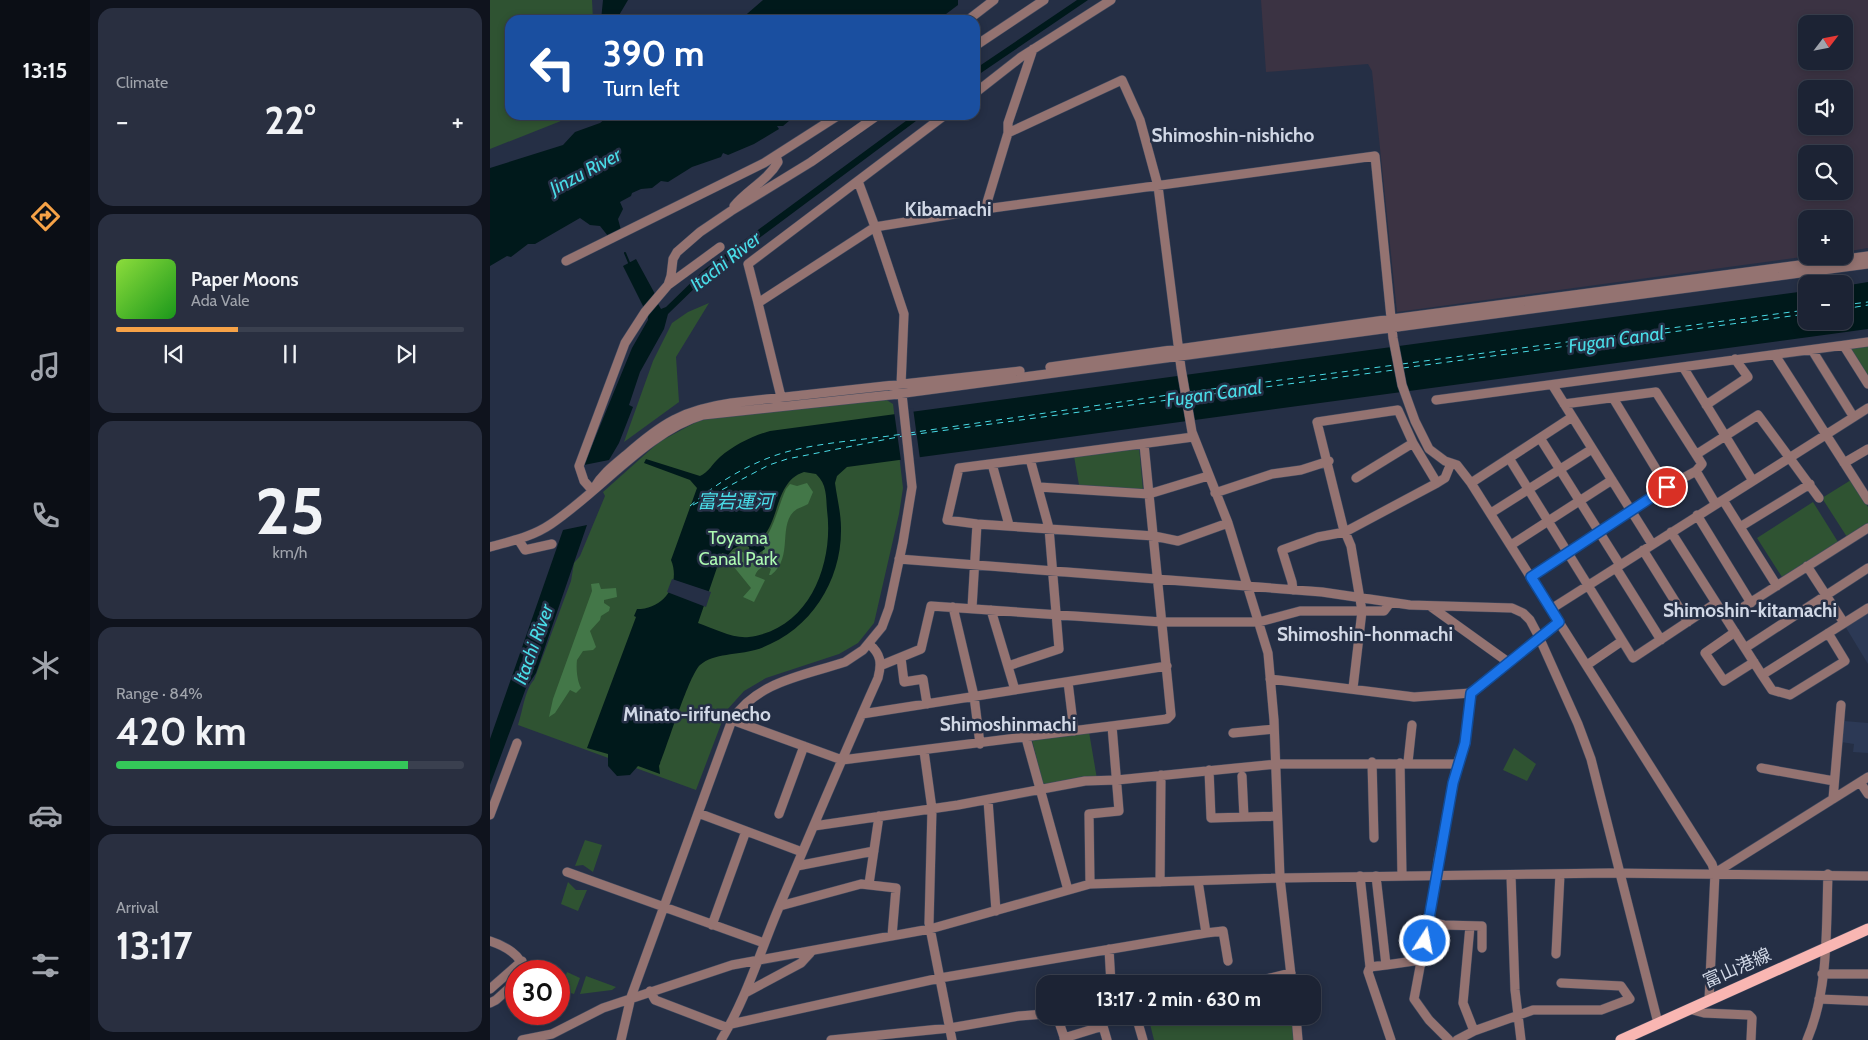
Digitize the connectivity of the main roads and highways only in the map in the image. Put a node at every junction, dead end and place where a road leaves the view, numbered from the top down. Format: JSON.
{"nodes":[{"id":1,"x":1868,"y":929,"type":"edge"},
{"id":2,"x":1639,"y":1036,"type":"edge"},
{"id":3,"x":1621,"y":1040,"type":"edge"}],
"edges":[{"from":1,"to":2,"type":"main road","name":"富山港線"},
{"from":2,"to":3,"type":"main road","name":"富山港線"}]}
